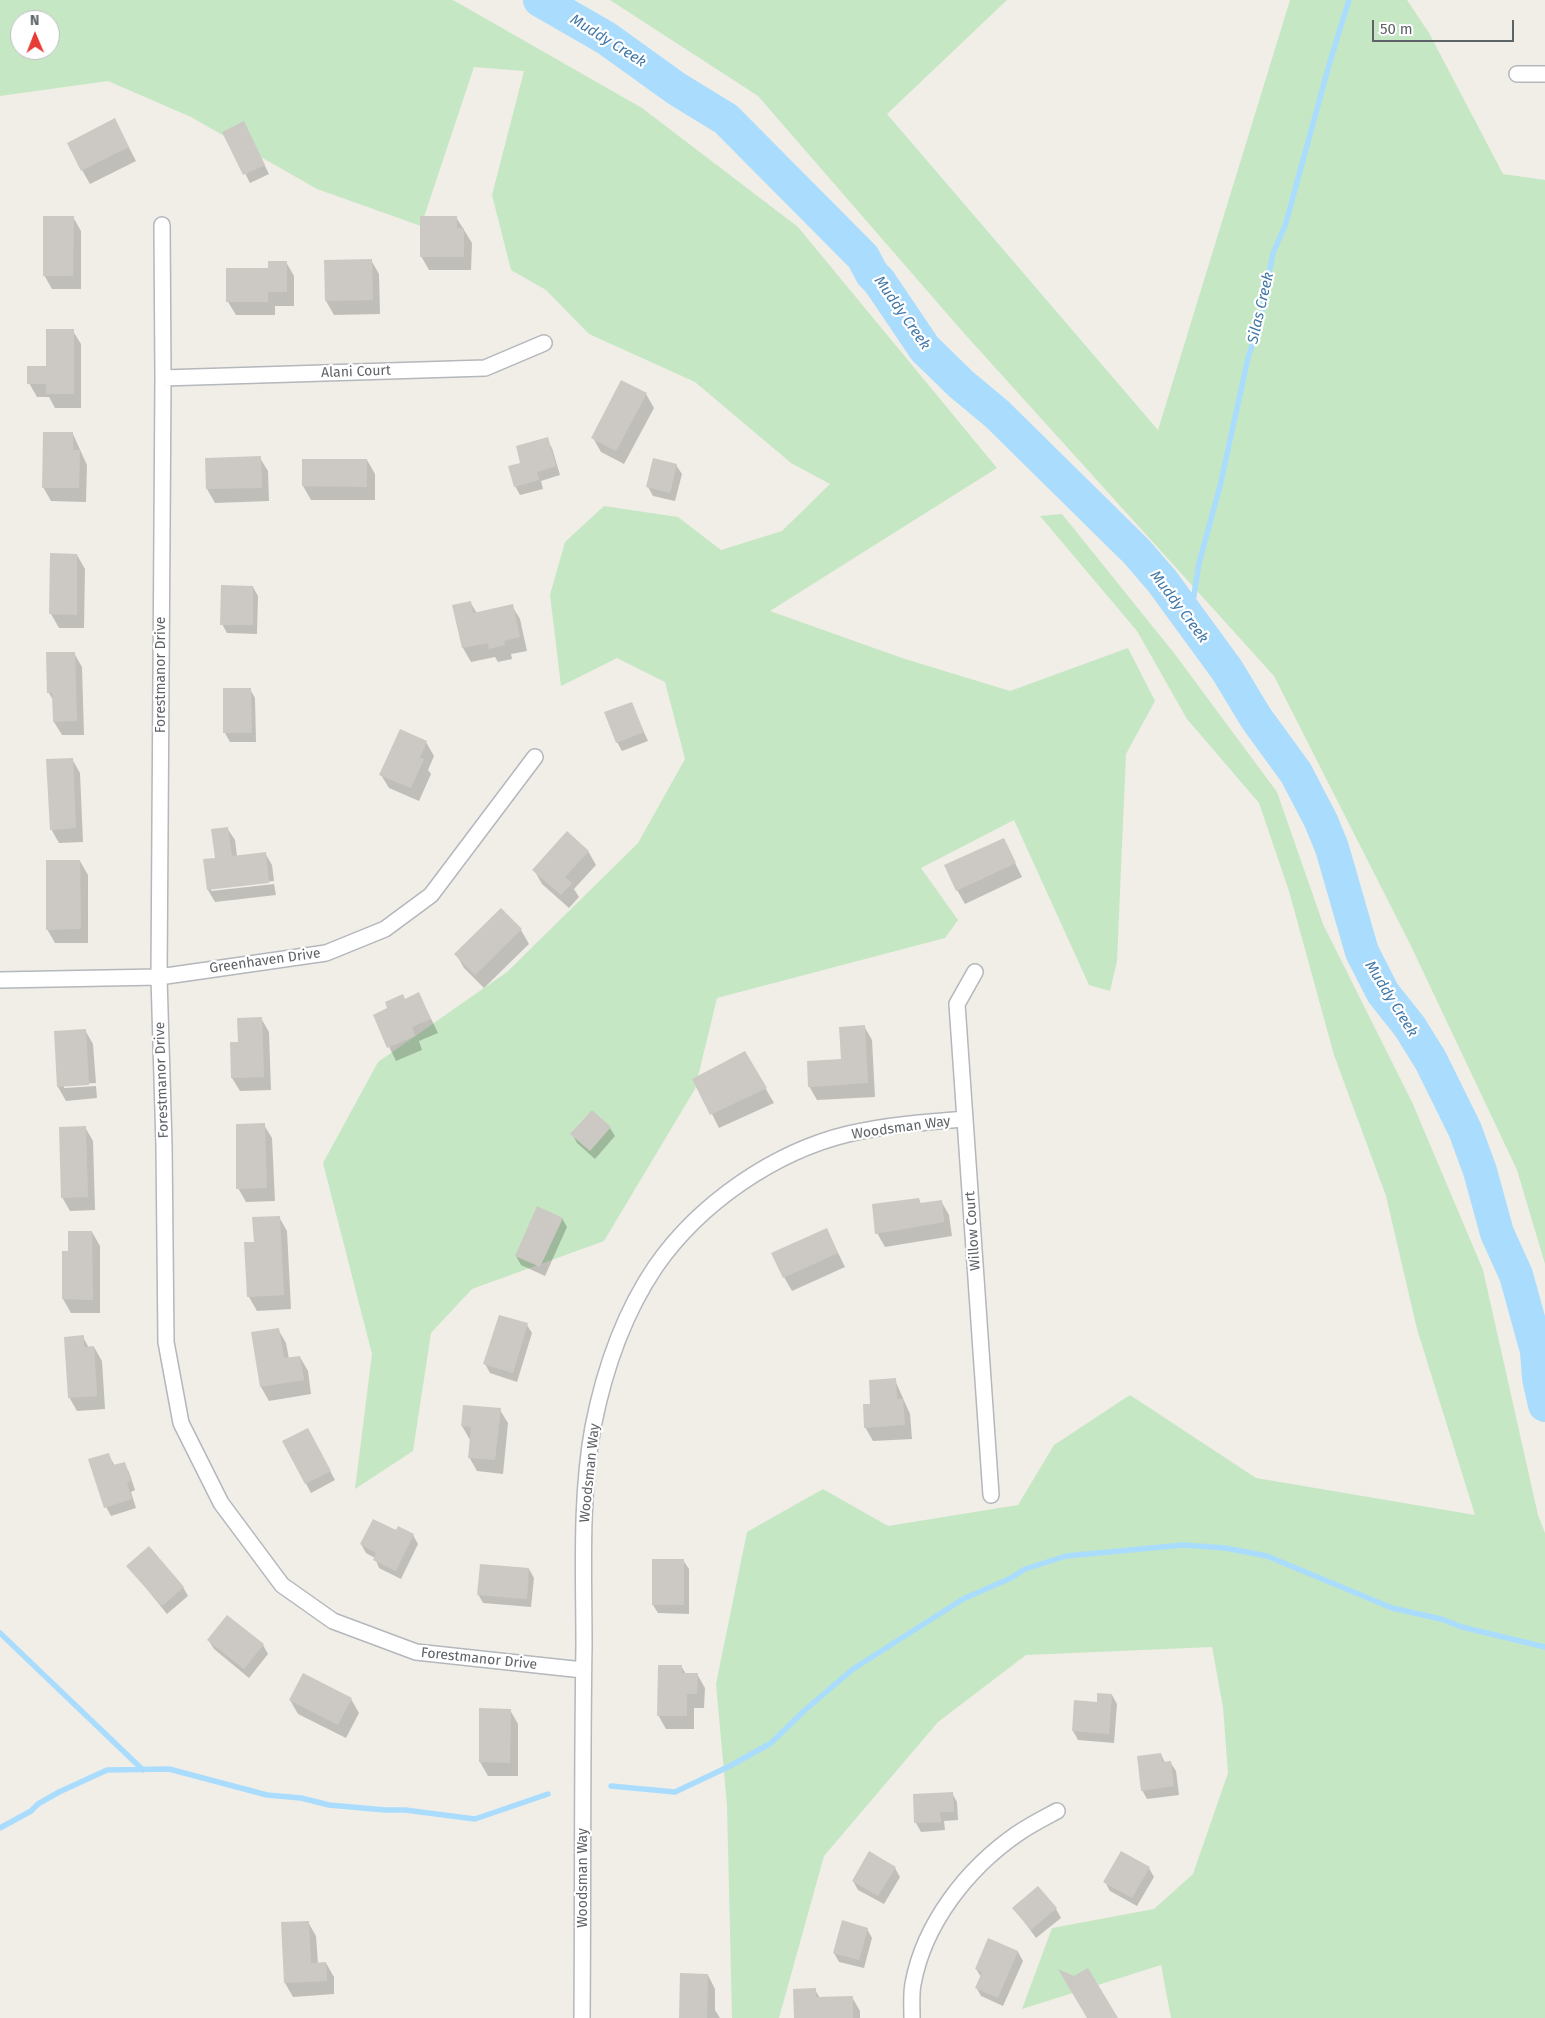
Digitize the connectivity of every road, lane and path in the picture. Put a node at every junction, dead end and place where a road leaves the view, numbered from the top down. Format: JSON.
{"nodes":[{"id":1,"x":1517,"y":74,"type":"dead end"},
{"id":2,"x":1545,"y":74,"type":"edge"},
{"id":3,"x":162,"y":225,"type":"dead end"},
{"id":4,"x":544,"y":343,"type":"dead end"},
{"id":5,"x":163,"y":378,"type":"junction"},
{"id":6,"x":535,"y":757,"type":"dead end"},
{"id":7,"x":975,"y":972,"type":"dead end"},
{"id":8,"x":159,"y":977,"type":"junction"},
{"id":9,"x":0,"y":980,"type":"edge"},
{"id":10,"x":965,"y":1119,"type":"junction"},
{"id":11,"x":991,"y":1494,"type":"dead end"},
{"id":12,"x":583,"y":1670,"type":"junction"},
{"id":13,"x":1057,"y":1811,"type":"dead end"},
{"id":14,"x":582,"y":2018,"type":"edge"},
{"id":15,"x":912,"y":2018,"type":"edge"}],
"edges":[{"from":1,"to":2,"type":"street"},
{"from":3,"to":5,"type":"street","name":"Forestmanor Drive"},
{"from":4,"to":5,"type":"street","name":"Alani Court"},
{"from":5,"to":8,"type":"street","name":"Forestmanor Drive"},
{"from":6,"to":8,"type":"street","name":"Greenhaven Drive"},
{"from":7,"to":10,"type":"street","name":"Willow Court"},
{"from":8,"to":9,"type":"street","name":"Greenhaven Drive"},
{"from":8,"to":12,"type":"street","name":"Forestmanor Drive"},
{"from":10,"to":11,"type":"street","name":"Willow Court"},
{"from":10,"to":12,"type":"street","name":"Woodsman Way"},
{"from":12,"to":14,"type":"street","name":"Woodsman Way"},
{"from":13,"to":15,"type":"street"}]}
